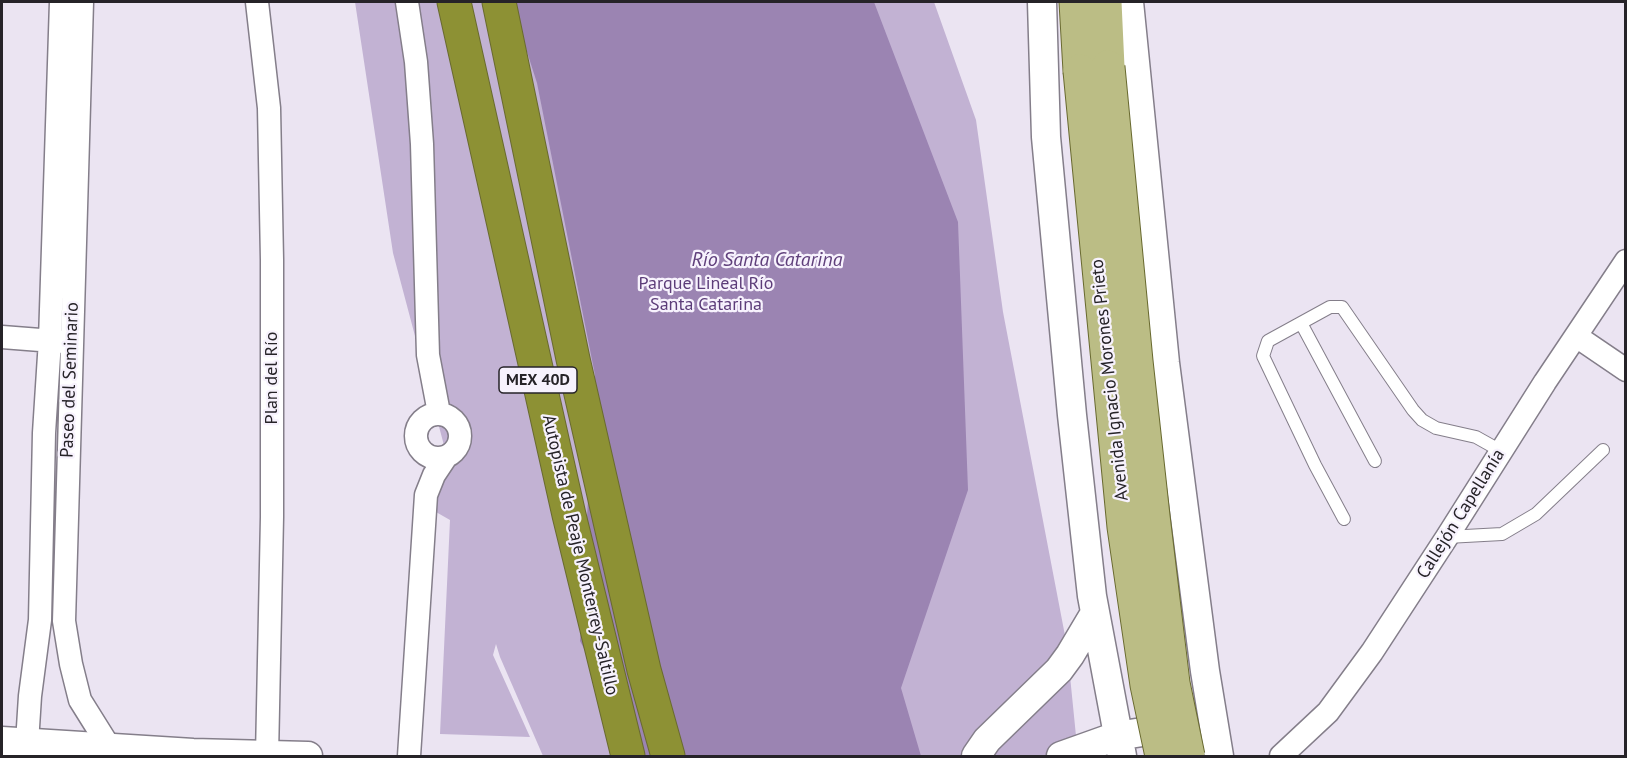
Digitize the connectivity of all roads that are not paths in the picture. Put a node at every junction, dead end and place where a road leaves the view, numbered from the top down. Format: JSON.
{"nodes":[{"id":1,"x":61,"y":2,"type":"edge"},
{"id":2,"x":82,"y":2,"type":"edge"},
{"id":3,"x":257,"y":2,"type":"edge"},
{"id":4,"x":407,"y":2,"type":"edge"},
{"id":5,"x":454,"y":2,"type":"edge"},
{"id":6,"x":499,"y":2,"type":"edge"},
{"id":7,"x":1042,"y":2,"type":"edge"},
{"id":8,"x":1076,"y":2,"type":"edge"},
{"id":9,"x":1105,"y":2,"type":"edge"},
{"id":10,"x":1129,"y":2,"type":"edge"},
{"id":11,"x":1094,"y":69,"type":"junction"},
{"id":12,"x":1626,"y":261,"type":"edge"},
{"id":13,"x":1301,"y":323,"type":"junction"},
{"id":14,"x":1575,"y":336,"type":"junction"},
{"id":15,"x":2,"y":337,"type":"edge"},
{"id":16,"x":61,"y":341,"type":"junction"},
{"id":17,"x":1626,"y":370,"type":"edge"},
{"id":18,"x":439,"y":413,"type":"junction"},
{"id":19,"x":1603,"y":450,"type":"dead end"},
{"id":20,"x":1501,"y":451,"type":"junction"},
{"id":21,"x":446,"y":457,"type":"junction"},
{"id":22,"x":1375,"y":461,"type":"dead end"},
{"id":23,"x":1344,"y":519,"type":"dead end"},
{"id":24,"x":1447,"y":537,"type":"junction"},
{"id":25,"x":1190,"y":556,"type":"junction"},
{"id":26,"x":1093,"y":604,"type":"junction"},
{"id":27,"x":14,"y":742,"type":"edge"},
{"id":28,"x":1120,"y":746,"type":"edge"},
{"id":29,"x":110,"y":748,"type":"junction"},
{"id":30,"x":1213,"y":754,"type":"edge"},
{"id":31,"x":267,"y":756,"type":"edge"},
{"id":32,"x":308,"y":756,"type":"edge"},
{"id":33,"x":409,"y":756,"type":"edge"},
{"id":34,"x":628,"y":756,"type":"edge"},
{"id":35,"x":668,"y":756,"type":"edge"},
{"id":36,"x":976,"y":756,"type":"edge"},
{"id":37,"x":1061,"y":756,"type":"edge"},
{"id":38,"x":1162,"y":756,"type":"edge"},
{"id":39,"x":1281,"y":756,"type":"edge"}],
"edges":[{"from":1,"to":16,"type":"street","name":"Paseo del Seminario"},
{"from":2,"to":16,"type":"street","name":"Paseo del Seminario"},
{"from":3,"to":31,"type":"street","name":"Plan del Río"},
{"from":4,"to":18,"type":"street"},
{"from":5,"to":34,"type":"highway","name":"Autopista de Peaje Monterrey-Saltillo","number":"MEX 40D"},
{"from":6,"to":35,"type":"highway","name":"Autopista de Peaje Monterrey-Saltillo","number":"MEX 40D"},
{"from":7,"to":26,"type":"street"},
{"from":8,"to":11,"type":"main road","name":"Avenida Ignacio Morones Prieto"},
{"from":9,"to":11,"type":"main road","name":"Avenida Ignacio Morones Prieto"},
{"from":10,"to":25,"type":"street"},
{"from":11,"to":30,"type":"main road","name":"Avenida Ignacio Morones Prieto","bridge":true},
{"from":11,"to":38,"type":"main road","name":"Avenida Ignacio Morones Prieto","bridge":true},
{"from":12,"to":14,"type":"street","name":"Callejón Capellanía"},
{"from":13,"to":20,"type":"lane"},
{"from":13,"to":22,"type":"lane"},
{"from":13,"to":23,"type":"lane"},
{"from":14,"to":17,"type":"street"},
{"from":14,"to":20,"type":"street","name":"Callejón Capellanía"},
{"from":15,"to":16,"type":"street"},
{"from":16,"to":27,"type":"street","name":"Paseo del Seminario"},
{"from":16,"to":29,"type":"street","name":"Paseo del Seminario"},
{"from":18,"to":21,"type":"street"},
{"from":18,"to":21,"type":"street"},
{"from":19,"to":24,"type":"lane"},
{"from":20,"to":24,"type":"street","name":"Callejón Capellanía"},
{"from":21,"to":33,"type":"street"},
{"from":24,"to":39,"type":"street","name":"Callejón Capellanía"},
{"from":25,"to":26,"type":"street"},
{"from":25,"to":30,"type":"street"},
{"from":26,"to":28,"type":"street"},
{"from":26,"to":36,"type":"street"},
{"from":27,"to":29,"type":"street"},
{"from":28,"to":30,"type":"street"},
{"from":28,"to":37,"type":"street"},
{"from":29,"to":31,"type":"street"},
{"from":31,"to":32,"type":"street"}]}
